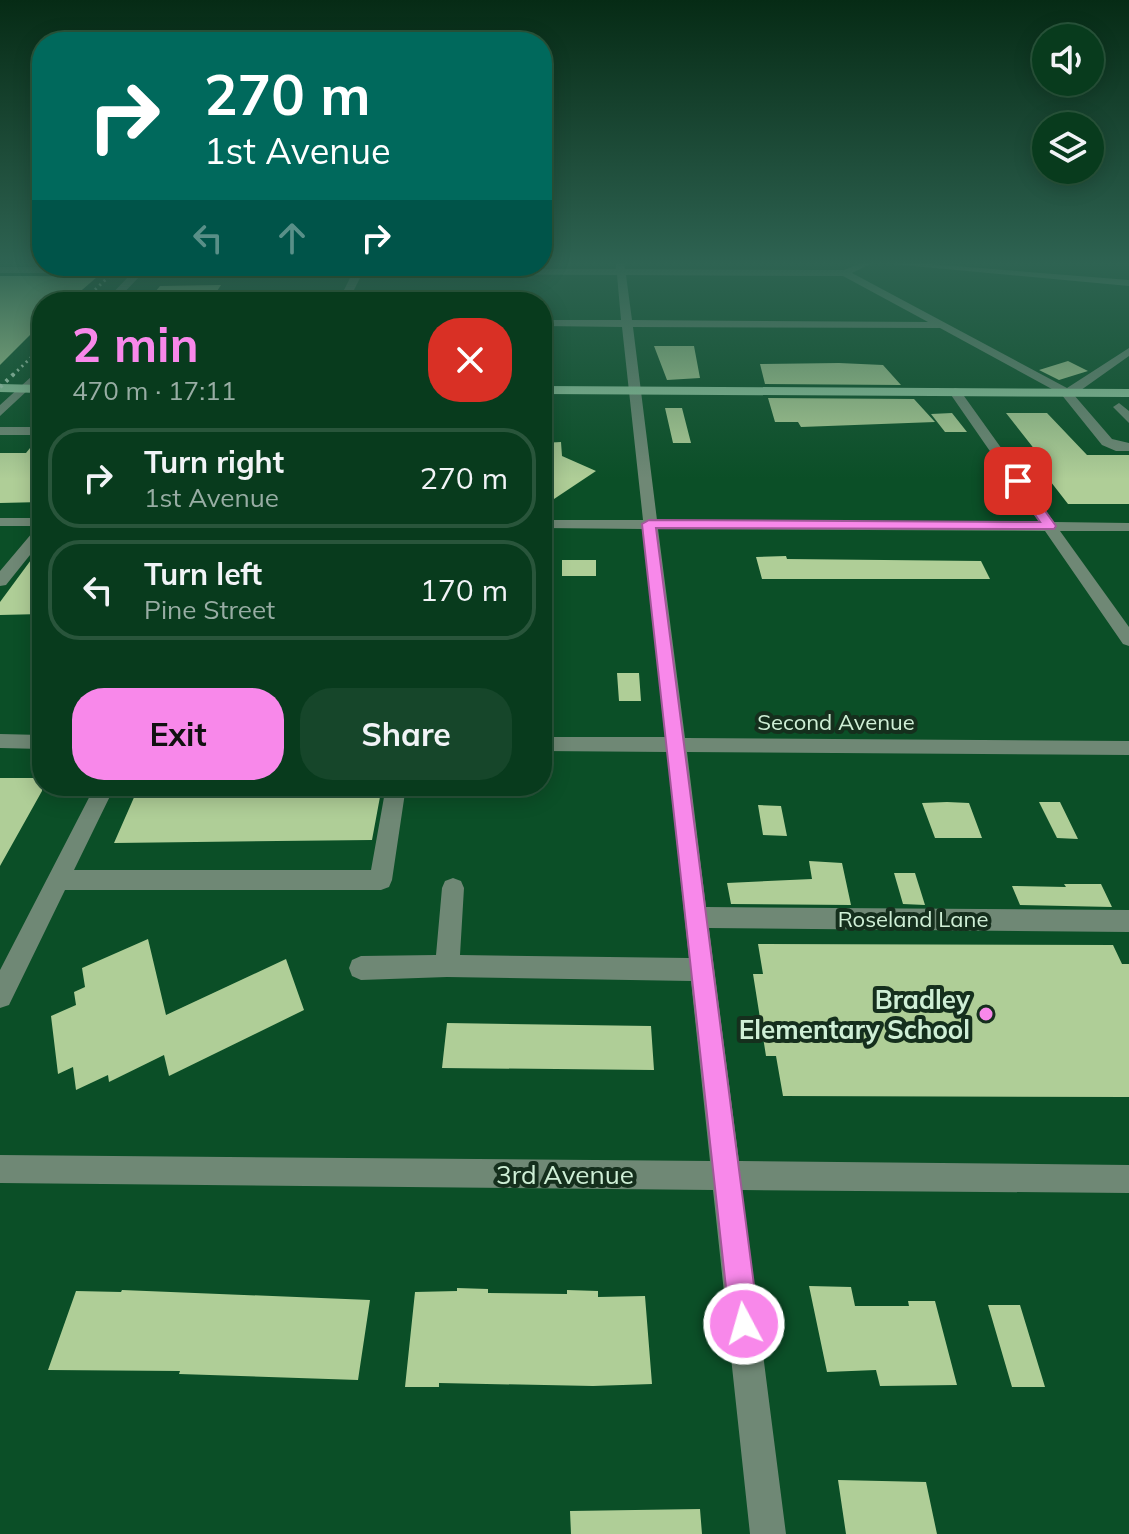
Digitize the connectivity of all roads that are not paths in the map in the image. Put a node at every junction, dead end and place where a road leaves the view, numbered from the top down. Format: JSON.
{"nodes":[{"id":1,"x":628,"y":336,"type":"edge"},
{"id":2,"x":960,"y":336,"type":"edge"},
{"id":3,"x":1129,"y":351,"type":"edge"},
{"id":4,"x":32,"y":380,"type":"edge"},
{"id":5,"x":0,"y":388,"type":"edge"},
{"id":6,"x":23,"y":389,"type":"junction"},
{"id":7,"x":32,"y":389,"type":"edge"},
{"id":8,"x":552,"y":390,"type":"edge"},
{"id":9,"x":634,"y":390,"type":"junction"},
{"id":10,"x":955,"y":392,"type":"junction"},
{"id":11,"x":1067,"y":393,"type":"junction"},
{"id":12,"x":1129,"y":393,"type":"edge"},
{"id":13,"x":1119,"y":407,"type":"dead end"},
{"id":14,"x":0,"y":412,"type":"edge"},
{"id":15,"x":1129,"y":419,"type":"edge"},
{"id":16,"x":0,"y":431,"type":"edge"},
{"id":17,"x":32,"y":431,"type":"edge"},
{"id":18,"x":1129,"y":447,"type":"edge"},
{"id":19,"x":0,"y":522,"type":"edge"},
{"id":20,"x":32,"y":522,"type":"edge"},
{"id":21,"x":552,"y":524,"type":"edge"},
{"id":22,"x":649,"y":524,"type":"junction"},
{"id":23,"x":1049,"y":526,"type":"junction"},
{"id":24,"x":1129,"y":527,"type":"edge"},
{"id":25,"x":32,"y":542,"type":"edge"},
{"id":26,"x":0,"y":581,"type":"edge"},
{"id":27,"x":1129,"y":640,"type":"edge"},
{"id":28,"x":0,"y":741,"type":"edge"},
{"id":29,"x":32,"y":742,"type":"edge"},
{"id":30,"x":552,"y":744,"type":"edge"},
{"id":31,"x":674,"y":745,"type":"junction"},
{"id":32,"x":1129,"y":748,"type":"edge"},
{"id":33,"x":100,"y":796,"type":"edge"},
{"id":34,"x":394,"y":796,"type":"edge"},
{"id":35,"x":58,"y":880,"type":"junction"},
{"id":36,"x":453,"y":888,"type":"dead end"},
{"id":37,"x":696,"y":917,"type":"junction"},
{"id":38,"x":1129,"y":921,"type":"edge"},
{"id":39,"x":447,"y":966,"type":"junction"},
{"id":40,"x":361,"y":968,"type":"dead end"},
{"id":41,"x":703,"y":970,"type":"junction"},
{"id":42,"x":0,"y":996,"type":"edge"},
{"id":43,"x":0,"y":1169,"type":"edge"},
{"id":44,"x":727,"y":1175,"type":"junction"},
{"id":45,"x":1129,"y":1179,"type":"edge"},
{"id":46,"x":768,"y":1534,"type":"edge"}],
"edges":[{"from":1,"to":9,"type":"street"},
{"from":2,"to":11,"type":"street"},
{"from":3,"to":11,"type":"street"},
{"from":4,"to":6,"type":"street"},
{"from":5,"to":6,"type":"main road"},
{"from":6,"to":7,"type":"main road"},
{"from":6,"to":14,"type":"street"},
{"from":8,"to":9,"type":"main road"},
{"from":9,"to":10,"type":"main road"},
{"from":9,"to":22,"type":"street"},
{"from":10,"to":11,"type":"main road"},
{"from":10,"to":23,"type":"street"},
{"from":11,"to":12,"type":"main road"},
{"from":11,"to":18,"type":"street"},
{"from":13,"to":15,"type":"street"},
{"from":16,"to":17,"type":"street"},
{"from":19,"to":20,"type":"street"},
{"from":21,"to":22,"type":"street"},
{"from":22,"to":23,"type":"street"},
{"from":22,"to":31,"type":"street"},
{"from":23,"to":24,"type":"street"},
{"from":23,"to":27,"type":"street"},
{"from":25,"to":26,"type":"street"},
{"from":28,"to":29,"type":"street"},
{"from":30,"to":31,"type":"street","name":"Second Avenue"},
{"from":31,"to":32,"type":"street","name":"Second Avenue"},
{"from":31,"to":37,"type":"street"},
{"from":33,"to":35,"type":"street"},
{"from":34,"to":35,"type":"street"},
{"from":35,"to":42,"type":"street"},
{"from":36,"to":39,"type":"street"},
{"from":37,"to":38,"type":"street","name":"Roseland Lane"},
{"from":37,"to":41,"type":"street"},
{"from":39,"to":40,"type":"street"},
{"from":39,"to":41,"type":"street"},
{"from":41,"to":44,"type":"street"},
{"from":43,"to":44,"type":"street","name":"3rd Avenue"},
{"from":44,"to":45,"type":"street","name":"3rd Avenue"},
{"from":44,"to":46,"type":"street"}]}
